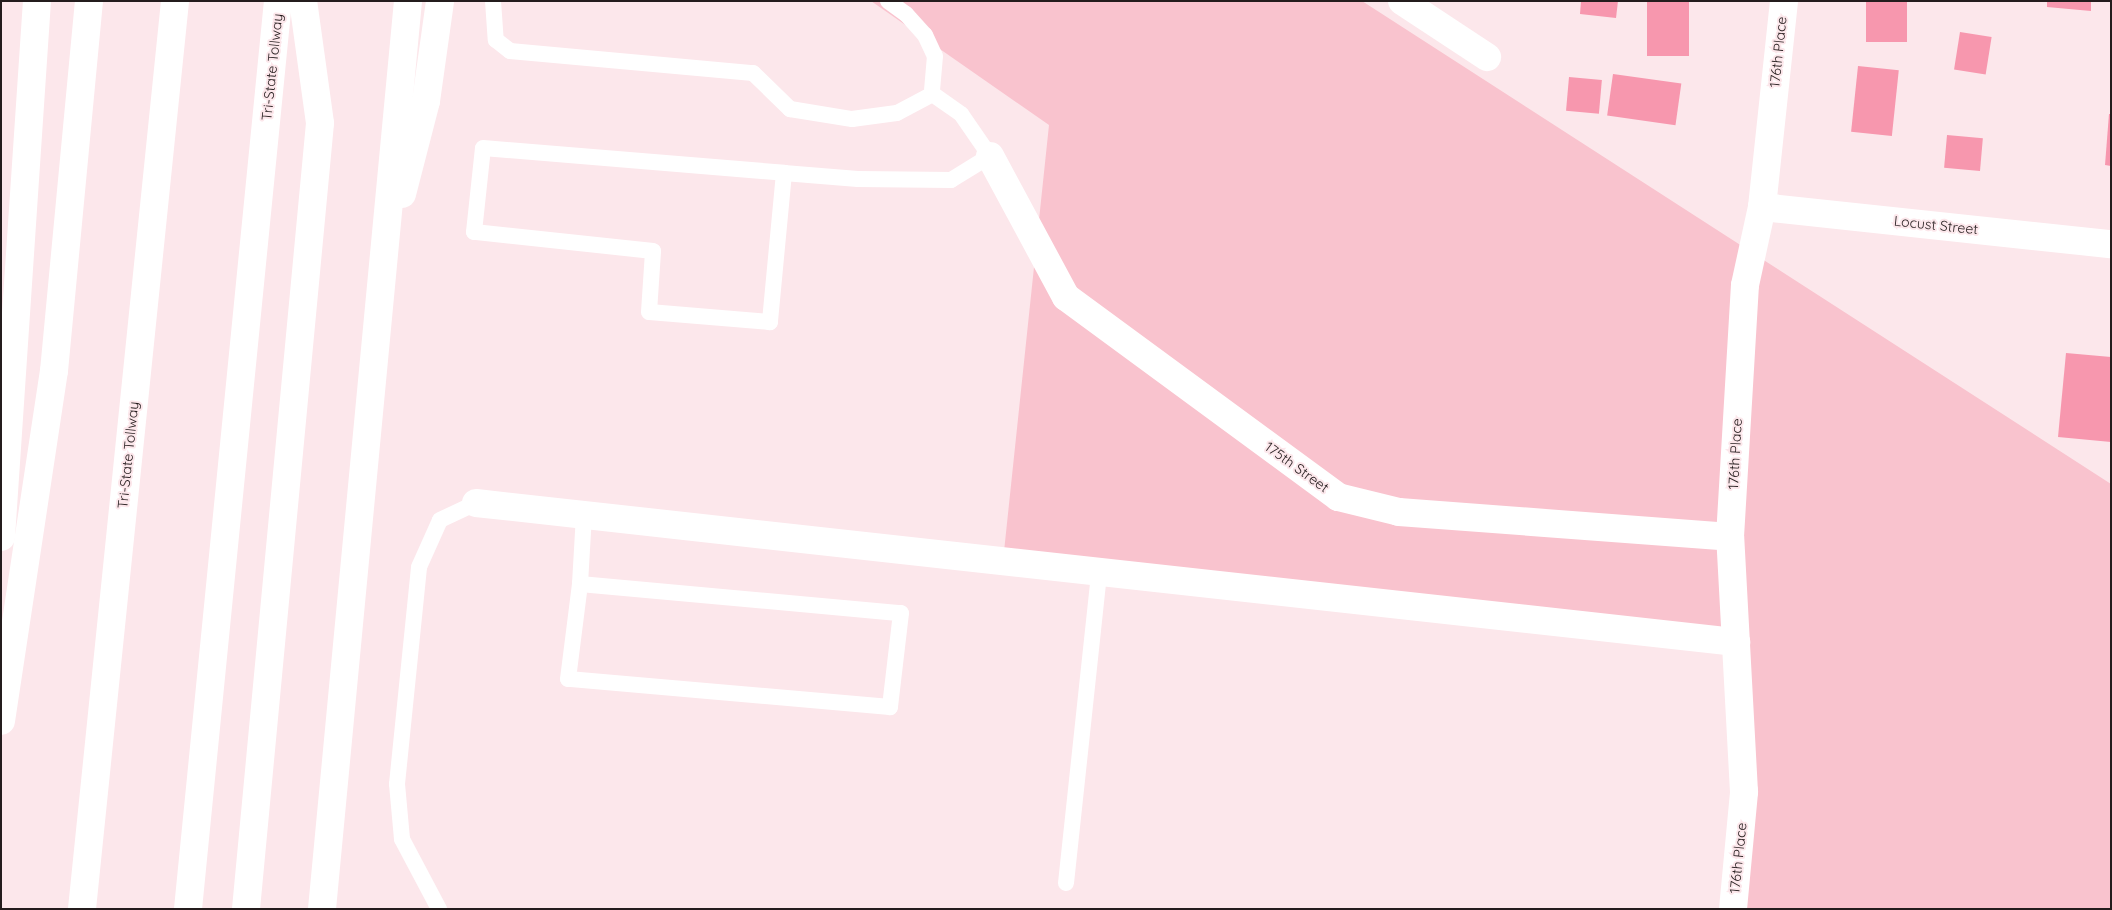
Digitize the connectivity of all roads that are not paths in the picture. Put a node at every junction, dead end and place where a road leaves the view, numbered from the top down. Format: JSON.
{"nodes":[{"id":1,"x":37,"y":1,"type":"edge"},
{"id":2,"x":89,"y":1,"type":"edge"},
{"id":3,"x":175,"y":1,"type":"edge"},
{"id":4,"x":278,"y":1,"type":"edge"},
{"id":5,"x":304,"y":1,"type":"edge"},
{"id":6,"x":408,"y":1,"type":"edge"},
{"id":7,"x":440,"y":1,"type":"edge"},
{"id":8,"x":493,"y":1,"type":"edge"},
{"id":9,"x":888,"y":1,"type":"edge"},
{"id":10,"x":1402,"y":1,"type":"edge"},
{"id":11,"x":1784,"y":1,"type":"edge"},
{"id":12,"x":1487,"y":57,"type":"dead end"},
{"id":13,"x":932,"y":94,"type":"junction"},
{"id":14,"x":990,"y":156,"type":"junction"},
{"id":15,"x":784,"y":173,"type":"junction"},
{"id":16,"x":1762,"y":207,"type":"junction"},
{"id":17,"x":2111,"y":244,"type":"edge"},
{"id":18,"x":380,"y":280,"type":"junction"},
{"id":19,"x":476,"y":502,"type":"joint"},
{"id":20,"x":584,"y":515,"type":"junction"},
{"id":21,"x":1,"y":537,"type":"edge"},
{"id":22,"x":1730,"y":537,"type":"junction"},
{"id":23,"x":1099,"y":572,"type":"junction"},
{"id":24,"x":580,"y":584,"type":"junction"},
{"id":25,"x":1736,"y":642,"type":"junction"},
{"id":26,"x":1,"y":721,"type":"edge"},
{"id":27,"x":1066,"y":882,"type":"dead end"},
{"id":28,"x":82,"y":909,"type":"edge"},
{"id":29,"x":188,"y":909,"type":"edge"},
{"id":30,"x":246,"y":909,"type":"edge"},
{"id":31,"x":322,"y":909,"type":"edge"},
{"id":32,"x":439,"y":909,"type":"edge"},
{"id":33,"x":1733,"y":909,"type":"edge"}],
"edges":[{"from":1,"to":21,"type":"main road"},
{"from":2,"to":26,"type":"main road"},
{"from":3,"to":28,"type":"main road","name":"Tri-State Tollway"},
{"from":4,"to":29,"type":"main road","name":"Tri-State Tollway"},
{"from":5,"to":30,"type":"main road"},
{"from":6,"to":18,"type":"main road"},
{"from":7,"to":18,"type":"main road"},
{"from":8,"to":13,"type":"lane"},
{"from":9,"to":13,"type":"lane"},
{"from":10,"to":12,"type":"main road"},
{"from":11,"to":16,"type":"main road","name":"176th Place"},
{"from":13,"to":14,"type":"lane"},
{"from":14,"to":15,"type":"lane"},
{"from":14,"to":22,"type":"main road","name":"175th Street"},
{"from":15,"to":15,"type":"lane"},
{"from":16,"to":17,"type":"main road","name":"Locust Street"},
{"from":16,"to":22,"type":"main road","name":"176th Place"},
{"from":18,"to":31,"type":"main road"},
{"from":19,"to":20,"type":"main road"},
{"from":19,"to":32,"type":"lane"},
{"from":20,"to":23,"type":"main road"},
{"from":20,"to":24,"type":"lane"},
{"from":22,"to":25,"type":"main road","name":"176th Place"},
{"from":23,"to":25,"type":"main road"},
{"from":23,"to":27,"type":"lane"},
{"from":24,"to":24,"type":"lane"},
{"from":25,"to":33,"type":"main road","name":"176th Place"}]}
